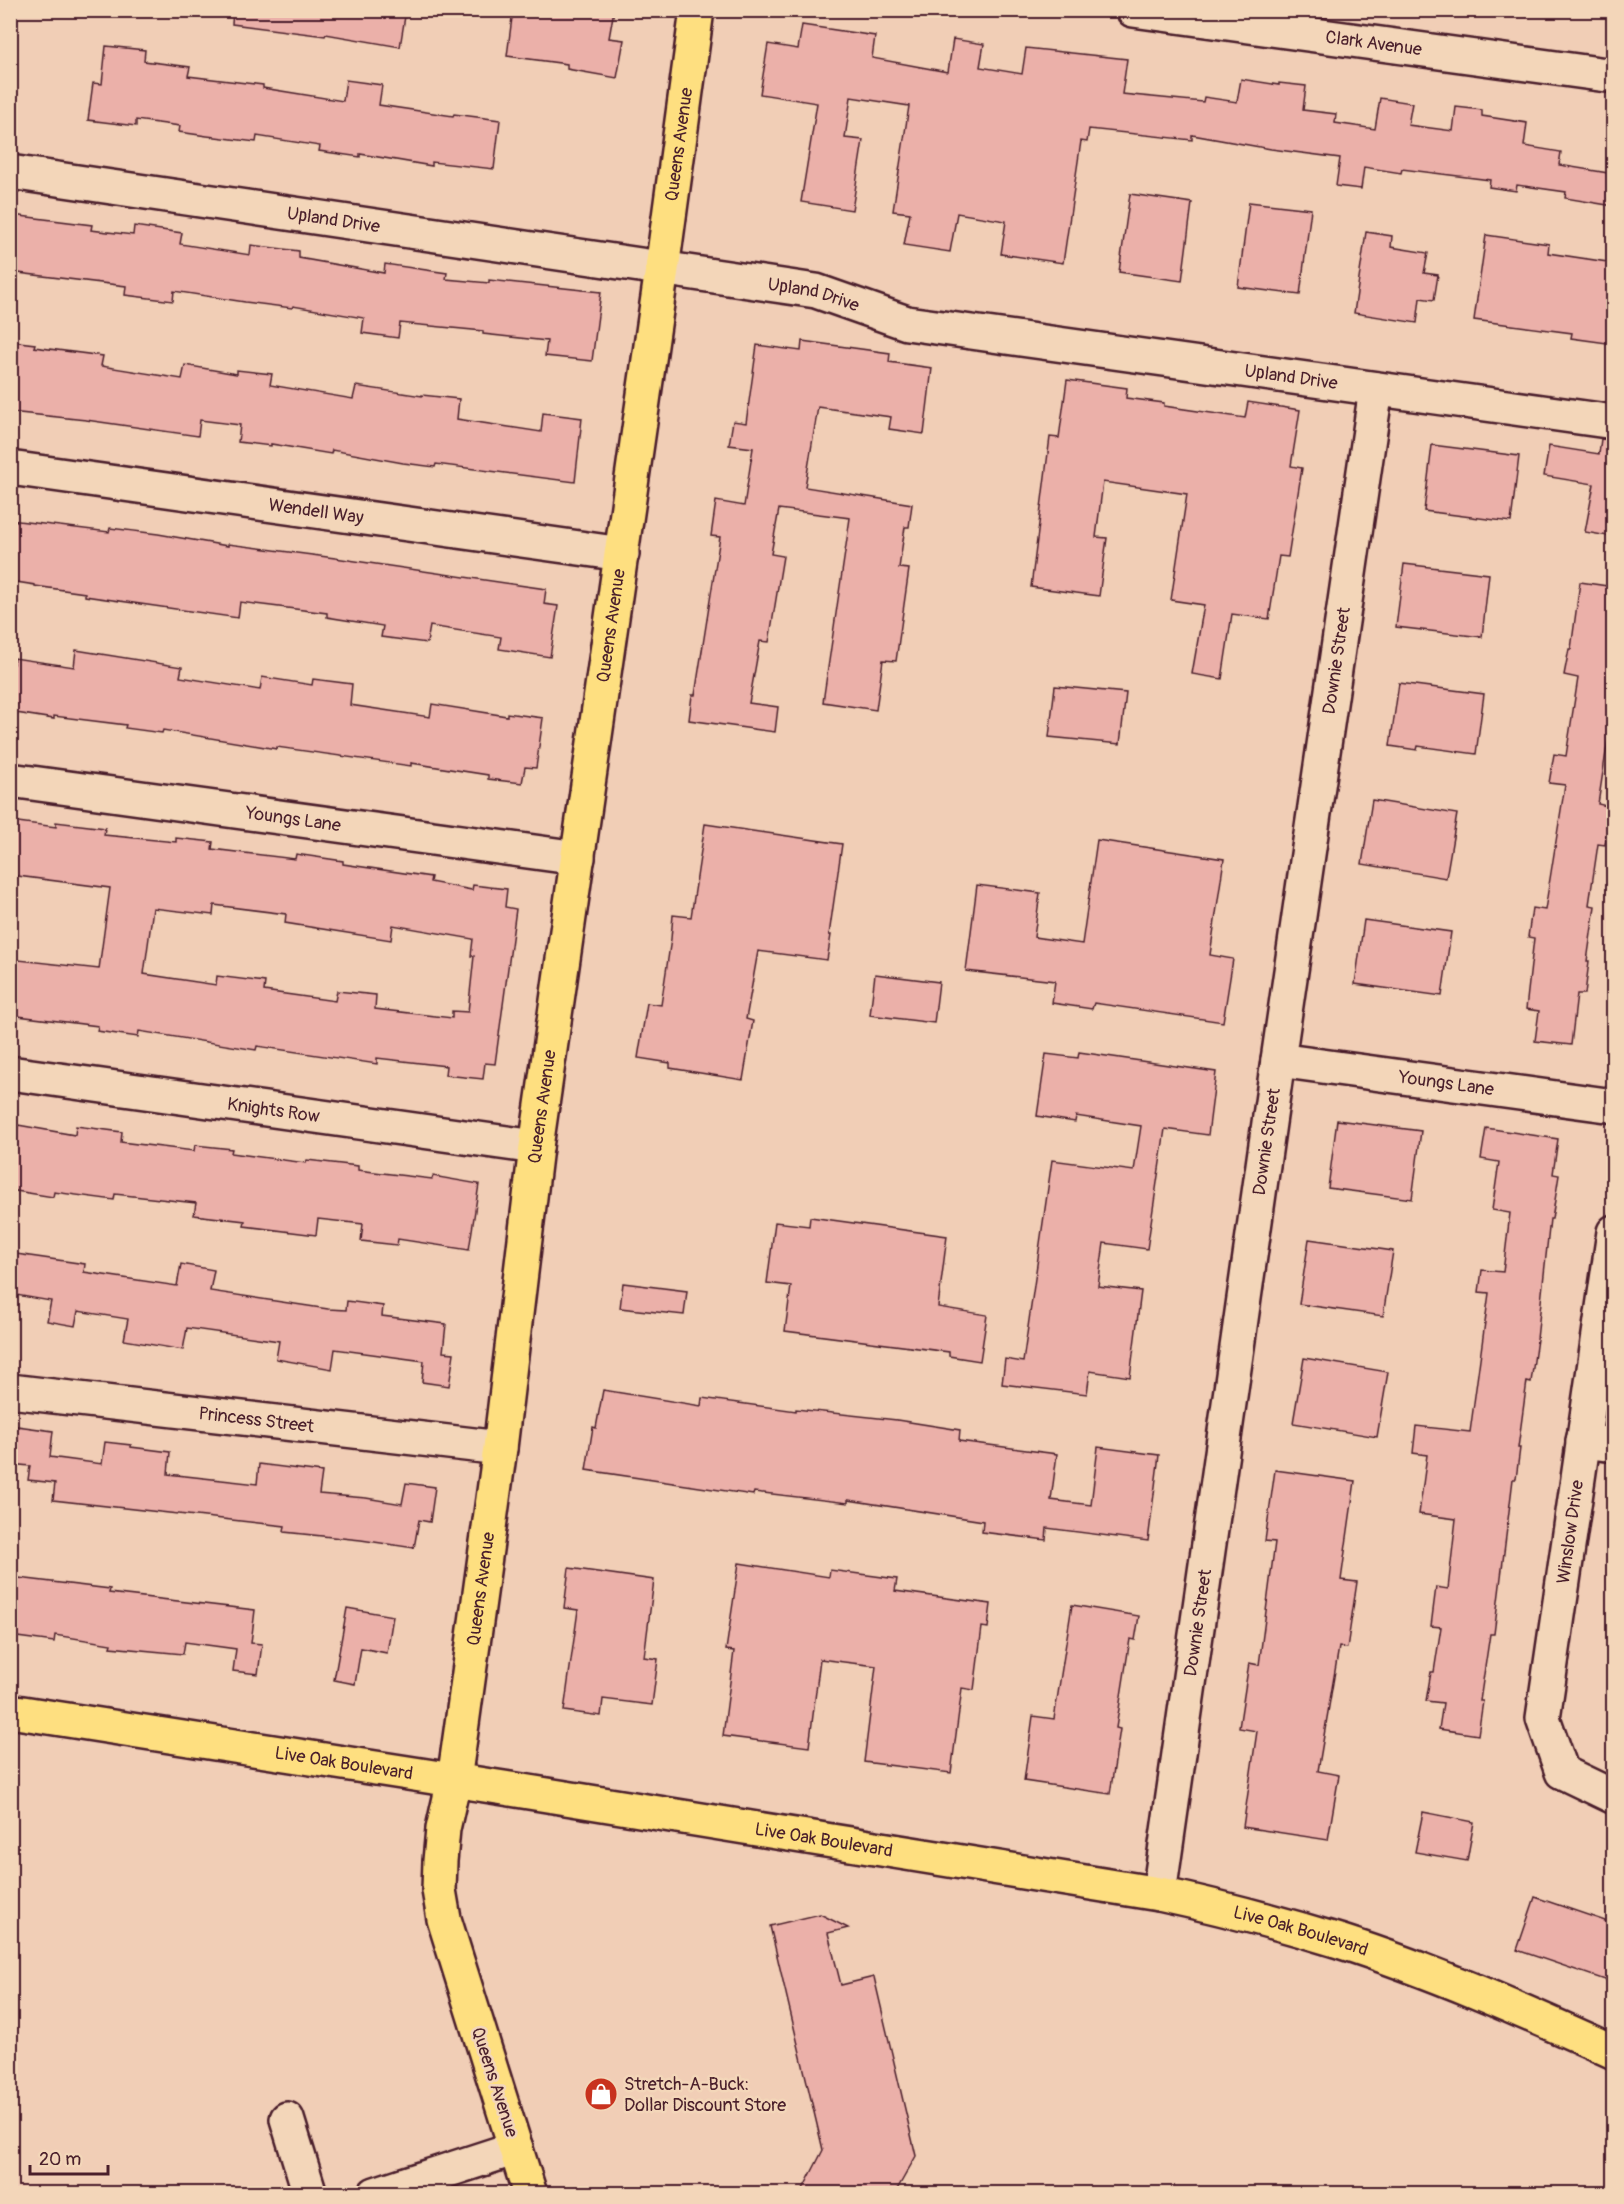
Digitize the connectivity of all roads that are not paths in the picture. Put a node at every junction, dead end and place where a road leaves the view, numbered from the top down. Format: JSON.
{"nodes":[{"id":1,"x":697,"y":10,"type":"edge"},
{"id":2,"x":1133,"y":10,"type":"edge"},
{"id":3,"x":1614,"y":76,"type":"edge"},
{"id":4,"x":10,"y":171,"type":"edge"},
{"id":5,"x":662,"y":269,"type":"junction"},
{"id":6,"x":1376,"y":389,"type":"junction"},
{"id":7,"x":1614,"y":422,"type":"edge"},
{"id":8,"x":10,"y":468,"type":"edge"},
{"id":9,"x":622,"y":554,"type":"junction"},
{"id":10,"x":10,"y":780,"type":"edge"},
{"id":11,"x":578,"y":858,"type":"junction"},
{"id":12,"x":1278,"y":1060,"type":"junction"},
{"id":13,"x":10,"y":1073,"type":"edge"},
{"id":14,"x":1614,"y":1106,"type":"edge"},
{"id":15,"x":536,"y":1147,"type":"junction"},
{"id":16,"x":1614,"y":1232,"type":"edge"},
{"id":17,"x":10,"y":1391,"type":"edge"},
{"id":18,"x":1598,"y":1443,"type":"edge"},
{"id":19,"x":500,"y":1448,"type":"junction"},
{"id":20,"x":10,"y":1711,"type":"edge"},
{"id":21,"x":454,"y":1780,"type":"junction"},
{"id":22,"x":1614,"y":1797,"type":"edge"},
{"id":23,"x":1159,"y":1894,"type":"junction"},
{"id":24,"x":1614,"y":2052,"type":"edge"},
{"id":25,"x":287,"y":2119,"type":"dead end"},
{"id":26,"x":516,"y":2148,"type":"junction"},
{"id":27,"x":310,"y":2193,"type":"edge"},
{"id":28,"x":375,"y":2193,"type":"edge"},
{"id":29,"x":530,"y":2193,"type":"edge"}],
"edges":[{"from":1,"to":5,"type":"main road","name":"Queens Avenue"},
{"from":2,"to":3,"type":"street","name":"Clark Avenue"},
{"from":4,"to":5,"type":"street","name":"Upland Drive"},
{"from":5,"to":6,"type":"street","name":"Upland Drive"},
{"from":5,"to":9,"type":"main road","name":"Queens Avenue"},
{"from":6,"to":7,"type":"street","name":"Upland Drive"},
{"from":6,"to":12,"type":"street","name":"Downie Street"},
{"from":8,"to":9,"type":"street","name":"Wendell Way"},
{"from":9,"to":11,"type":"main road","name":"Queens Avenue"},
{"from":10,"to":11,"type":"street","name":"Youngs Lane"},
{"from":11,"to":15,"type":"main road","name":"Queens Avenue"},
{"from":12,"to":14,"type":"street","name":"Youngs Lane"},
{"from":12,"to":23,"type":"street","name":"Downie Street"},
{"from":13,"to":15,"type":"street","name":"Knights Row"},
{"from":15,"to":19,"type":"main road","name":"Queens Avenue"},
{"from":16,"to":18,"type":"street","name":"Winslow Drive"},
{"from":17,"to":19,"type":"street","name":"Princess Street"},
{"from":18,"to":22,"type":"street","name":"Winslow Drive"},
{"from":19,"to":21,"type":"main road","name":"Queens Avenue"},
{"from":20,"to":21,"type":"main road","name":"Live Oak Boulevard"},
{"from":21,"to":23,"type":"main road","name":"Live Oak Boulevard"},
{"from":21,"to":26,"type":"main road","name":"Queens Avenue"},
{"from":23,"to":24,"type":"main road","name":"Live Oak Boulevard"},
{"from":25,"to":27,"type":"street"},
{"from":26,"to":28,"type":"street"},
{"from":26,"to":29,"type":"main road","name":"Queens Avenue"}]}
